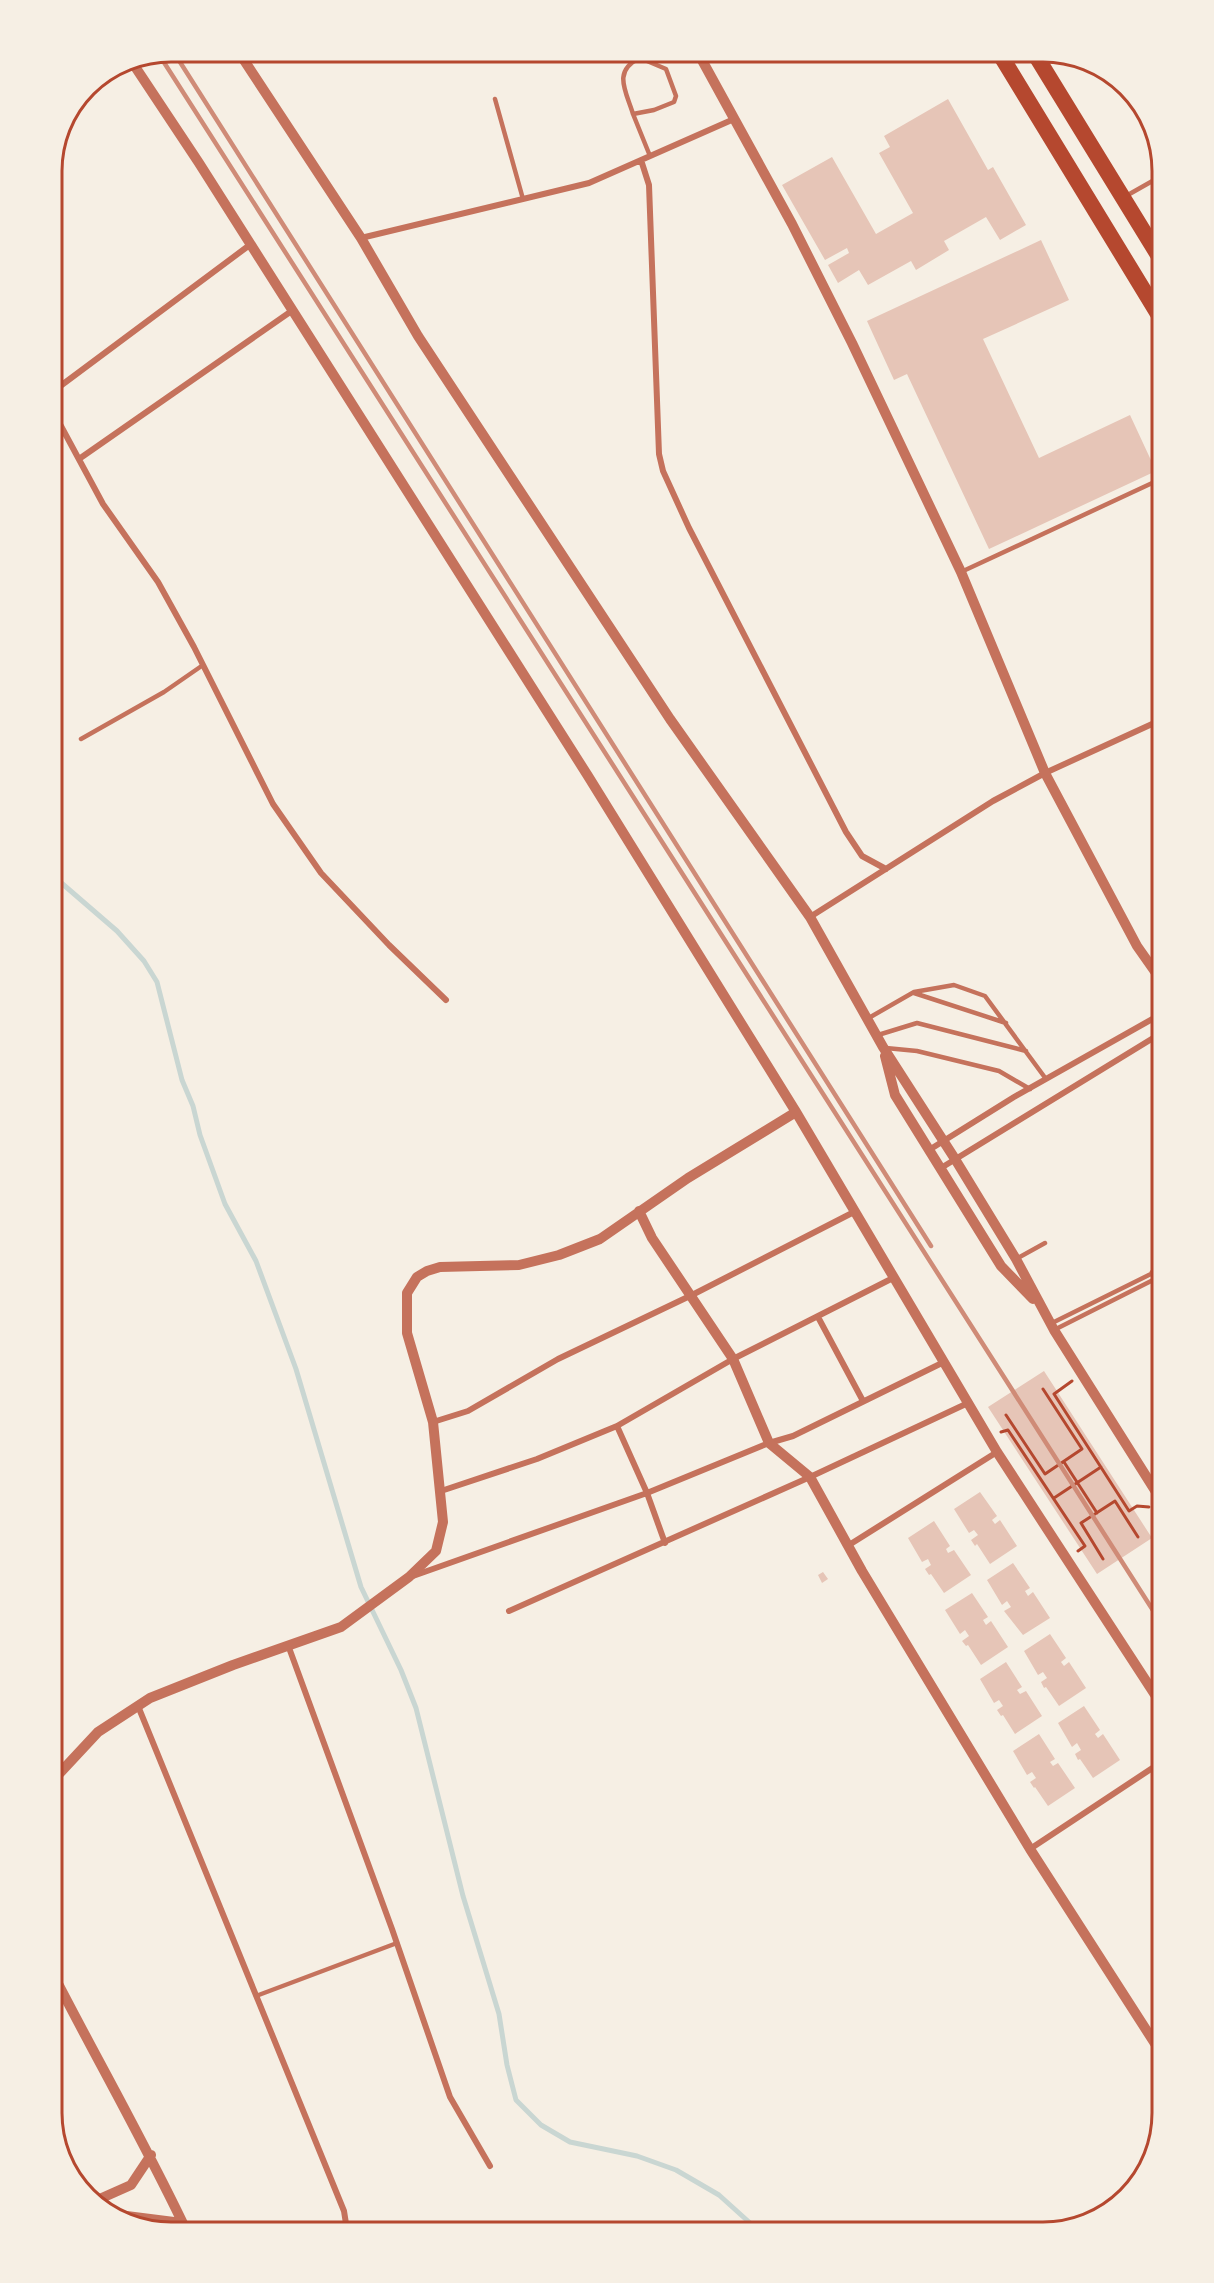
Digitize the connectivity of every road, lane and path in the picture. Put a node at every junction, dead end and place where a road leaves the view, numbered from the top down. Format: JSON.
{"nodes":[{"id":1,"x":246,"y":62,"type":"edge"},
{"id":2,"x":633,"y":62,"type":"edge"},
{"id":3,"x":651,"y":62,"type":"edge"},
{"id":4,"x":703,"y":62,"type":"edge"},
{"id":5,"x":1005,"y":62,"type":"edge"},
{"id":6,"x":1040,"y":62,"type":"edge"},
{"id":7,"x":135,"y":67,"type":"edge"},
{"id":8,"x":495,"y":99,"type":"dead end"},
{"id":9,"x":633,"y":114,"type":"junction"},
{"id":10,"x":734,"y":119,"type":"junction"},
{"id":11,"x":650,"y":156,"type":"junction"},
{"id":12,"x":641,"y":160,"type":"junction"},
{"id":13,"x":1152,"y":181,"type":"edge"},
{"id":14,"x":1124,"y":197,"type":"junction"},
{"id":15,"x":523,"y":199,"type":"junction"},
{"id":16,"x":361,"y":238,"type":"junction"},
{"id":17,"x":251,"y":244,"type":"junction"},
{"id":18,"x":1152,"y":244,"type":"edge"},
{"id":19,"x":1152,"y":304,"type":"edge"},
{"id":20,"x":293,"y":310,"type":"junction"},
{"id":21,"x":62,"y":385,"type":"edge"},
{"id":22,"x":62,"y":428,"type":"edge"},
{"id":23,"x":79,"y":459,"type":"junction"},
{"id":24,"x":1152,"y":483,"type":"edge"},
{"id":25,"x":961,"y":572,"type":"junction"},
{"id":26,"x":203,"y":666,"type":"junction"},
{"id":27,"x":1152,"y":723,"type":"edge"},
{"id":28,"x":81,"y":740,"type":"dead end"},
{"id":29,"x":1045,"y":773,"type":"junction"},
{"id":30,"x":886,"y":869,"type":"junction"},
{"id":31,"x":810,"y":917,"type":"junction"},
{"id":32,"x":1152,"y":967,"type":"edge"},
{"id":33,"x":914,"y":992,"type":"junction"},
{"id":34,"x":446,"y":1000,"type":"dead end"},
{"id":35,"x":867,"y":1019,"type":"junction"},
{"id":36,"x":1152,"y":1019,"type":"edge"},
{"id":37,"x":1006,"y":1023,"type":"junction"},
{"id":38,"x":876,"y":1036,"type":"junction"},
{"id":39,"x":1152,"y":1039,"type":"edge"},
{"id":40,"x":883,"y":1047,"type":"junction"},
{"id":41,"x":1026,"y":1051,"type":"junction"},
{"id":42,"x":1046,"y":1079,"type":"junction"},
{"id":43,"x":1030,"y":1089,"type":"junction"},
{"id":44,"x":795,"y":1112,"type":"junction"},
{"id":45,"x":943,"y":1141,"type":"junction"},
{"id":46,"x":929,"y":1150,"type":"junction"},
{"id":47,"x":955,"y":1159,"type":"junction"},
{"id":48,"x":941,"y":1168,"type":"junction"},
{"id":49,"x":639,"y":1211,"type":"junction"},
{"id":50,"x":854,"y":1212,"type":"junction"},
{"id":51,"x":1045,"y":1244,"type":"dead end"},
{"id":52,"x":1016,"y":1259,"type":"junction"},
{"id":53,"x":1152,"y":1274,"type":"edge"},
{"id":54,"x":1152,"y":1276,"type":"edge"},
{"id":55,"x":1152,"y":1277,"type":"edge"},
{"id":56,"x":893,"y":1278,"type":"junction"},
{"id":57,"x":1149,"y":1278,"type":"junction"},
{"id":58,"x":692,"y":1295,"type":"junction"},
{"id":59,"x":1042,"y":1309,"type":"junction"},
{"id":60,"x":818,"y":1317,"type":"junction"},
{"id":61,"x":1052,"y":1327,"type":"junction"},
{"id":62,"x":733,"y":1359,"type":"junction"},
{"id":63,"x":944,"y":1362,"type":"junction"},
{"id":64,"x":1081,"y":1374,"type":"junction"},
{"id":65,"x":1043,"y":1389,"type":"dead end"},
{"id":66,"x":863,"y":1401,"type":"junction"},
{"id":67,"x":968,"y":1403,"type":"junction"},
{"id":68,"x":1006,"y":1415,"type":"dead end"},
{"id":69,"x":434,"y":1422,"type":"junction"},
{"id":70,"x":617,"y":1426,"type":"junction"},
{"id":71,"x":988,"y":1436,"type":"junction"},
{"id":72,"x":769,"y":1443,"type":"junction"},
{"id":73,"x":998,"y":1452,"type":"junction"},
{"id":74,"x":1064,"y":1462,"type":"junction"},
{"id":75,"x":1101,"y":1467,"type":"junction"},
{"id":76,"x":810,"y":1477,"type":"junction"},
{"id":77,"x":1077,"y":1483,"type":"junction"},
{"id":78,"x":441,"y":1491,"type":"junction"},
{"id":79,"x":647,"y":1493,"type":"junction"},
{"id":80,"x":1152,"y":1493,"type":"edge"},
{"id":81,"x":1054,"y":1498,"type":"junction"},
{"id":82,"x":1152,"y":1505,"type":"edge"},
{"id":83,"x":1097,"y":1513,"type":"junction"},
{"id":84,"x":1138,"y":1537,"type":"dead end"},
{"id":85,"x":665,"y":1543,"type":"junction"},
{"id":86,"x":849,"y":1545,"type":"junction"},
{"id":87,"x":1085,"y":1546,"type":"dead end"},
{"id":88,"x":1103,"y":1558,"type":"dead end"},
{"id":89,"x":409,"y":1577,"type":"junction"},
{"id":90,"x":509,"y":1611,"type":"dead end"},
{"id":91,"x":288,"y":1645,"type":"junction"},
{"id":92,"x":1152,"y":1690,"type":"edge"},
{"id":93,"x":138,"y":1706,"type":"junction"},
{"id":94,"x":1152,"y":1768,"type":"edge"},
{"id":95,"x":62,"y":1771,"type":"edge"},
{"id":96,"x":1030,"y":1849,"type":"junction"},
{"id":97,"x":397,"y":1942,"type":"junction"},
{"id":98,"x":62,"y":1991,"type":"edge"},
{"id":99,"x":256,"y":1996,"type":"junction"},
{"id":100,"x":1152,"y":2039,"type":"edge"},
{"id":101,"x":151,"y":2155,"type":"junction"},
{"id":102,"x":490,"y":2166,"type":"dead end"},
{"id":103,"x":102,"y":2198,"type":"edge"},
{"id":104,"x":182,"y":2221,"type":"edge"},
{"id":105,"x":346,"y":2221,"type":"edge"}],
"edges":[{"from":1,"to":16,"type":"street"},
{"from":2,"to":9,"type":"lane"},
{"from":3,"to":9,"type":"lane"},
{"from":4,"to":10,"type":"street"},
{"from":5,"to":19,"type":"highway"},
{"from":6,"to":14,"type":"highway"},
{"from":7,"to":17,"type":"street"},
{"from":8,"to":15,"type":"lane"},
{"from":9,"to":11,"type":"lane"},
{"from":10,"to":11,"type":"street"},
{"from":10,"to":25,"type":"street"},
{"from":11,"to":12,"type":"street"},
{"from":12,"to":15,"type":"street"},
{"from":12,"to":30,"type":"street"},
{"from":13,"to":14,"type":"lane"},
{"from":14,"to":18,"type":"highway"},
{"from":15,"to":16,"type":"street"},
{"from":16,"to":31,"type":"street"},
{"from":17,"to":20,"type":"street"},
{"from":17,"to":21,"type":"street"},
{"from":20,"to":23,"type":"street"},
{"from":20,"to":44,"type":"street"},
{"from":22,"to":23,"type":"street"},
{"from":23,"to":26,"type":"street"},
{"from":24,"to":25,"type":"lane"},
{"from":25,"to":29,"type":"street"},
{"from":26,"to":28,"type":"lane"},
{"from":26,"to":34,"type":"street"},
{"from":27,"to":29,"type":"street"},
{"from":29,"to":30,"type":"street"},
{"from":29,"to":32,"type":"street"},
{"from":30,"to":31,"type":"street"},
{"from":31,"to":35,"type":"street"},
{"from":33,"to":35,"type":"lane"},
{"from":33,"to":37,"type":"lane"},
{"from":33,"to":37,"type":"lane"},
{"from":35,"to":38,"type":"street"},
{"from":36,"to":42,"type":"street"},
{"from":37,"to":41,"type":"lane"},
{"from":38,"to":40,"type":"street"},
{"from":38,"to":41,"type":"lane"},
{"from":39,"to":47,"type":"street"},
{"from":40,"to":43,"type":"lane"},
{"from":40,"to":45,"type":"street"},
{"from":40,"to":46,"type":"street"},
{"from":41,"to":42,"type":"lane"},
{"from":42,"to":43,"type":"street"},
{"from":43,"to":45,"type":"street"},
{"from":44,"to":49,"type":"street"},
{"from":44,"to":50,"type":"street"},
{"from":45,"to":46,"type":"street"},
{"from":45,"to":47,"type":"street"},
{"from":46,"to":48,"type":"street"},
{"from":47,"to":48,"type":"street"},
{"from":47,"to":52,"type":"street"},
{"from":48,"to":59,"type":"street"},
{"from":49,"to":58,"type":"street"},
{"from":49,"to":69,"type":"street"},
{"from":50,"to":56,"type":"street"},
{"from":50,"to":58,"type":"street"},
{"from":51,"to":52,"type":"lane"},
{"from":52,"to":59,"type":"street"},
{"from":53,"to":57,"type":"lane"},
{"from":54,"to":57,"type":"lane"},
{"from":55,"to":57,"type":"lane"},
{"from":56,"to":60,"type":"street"},
{"from":56,"to":63,"type":"street"},
{"from":57,"to":61,"type":"lane"},
{"from":58,"to":62,"type":"street"},
{"from":58,"to":69,"type":"street"},
{"from":59,"to":61,"type":"street"},
{"from":60,"to":62,"type":"street"},
{"from":60,"to":66,"type":"street"},
{"from":61,"to":64,"type":"street"},
{"from":62,"to":70,"type":"street"},
{"from":62,"to":72,"type":"street"},
{"from":63,"to":66,"type":"street"},
{"from":63,"to":67,"type":"street"},
{"from":64,"to":75,"type":"path"},
{"from":64,"to":80,"type":"street"},
{"from":65,"to":74,"type":"path"},
{"from":66,"to":72,"type":"street"},
{"from":67,"to":71,"type":"street"},
{"from":67,"to":76,"type":"street"},
{"from":68,"to":74,"type":"path"},
{"from":69,"to":78,"type":"street"},
{"from":70,"to":78,"type":"street"},
{"from":70,"to":79,"type":"street"},
{"from":71,"to":73,"type":"street"},
{"from":71,"to":81,"type":"path"},
{"from":72,"to":76,"type":"street"},
{"from":72,"to":79,"type":"street"},
{"from":73,"to":86,"type":"street"},
{"from":73,"to":92,"type":"street"},
{"from":74,"to":77,"type":"path"},
{"from":75,"to":77,"type":"path"},
{"from":75,"to":82,"type":"path"},
{"from":76,"to":85,"type":"street"},
{"from":76,"to":86,"type":"street"},
{"from":77,"to":81,"type":"path"},
{"from":77,"to":83,"type":"path"},
{"from":78,"to":89,"type":"street"},
{"from":79,"to":85,"type":"street"},
{"from":79,"to":89,"type":"street"},
{"from":81,"to":87,"type":"path"},
{"from":83,"to":84,"type":"path"},
{"from":83,"to":88,"type":"path"},
{"from":85,"to":90,"type":"street"},
{"from":86,"to":96,"type":"street"},
{"from":89,"to":91,"type":"street"},
{"from":91,"to":93,"type":"street"},
{"from":91,"to":97,"type":"street"},
{"from":93,"to":95,"type":"street"},
{"from":93,"to":99,"type":"street"},
{"from":94,"to":96,"type":"street"},
{"from":96,"to":100,"type":"street"},
{"from":97,"to":99,"type":"lane"},
{"from":97,"to":102,"type":"street"},
{"from":98,"to":101,"type":"street"},
{"from":99,"to":105,"type":"street"},
{"from":101,"to":103,"type":"street"},
{"from":101,"to":104,"type":"street"}]}
